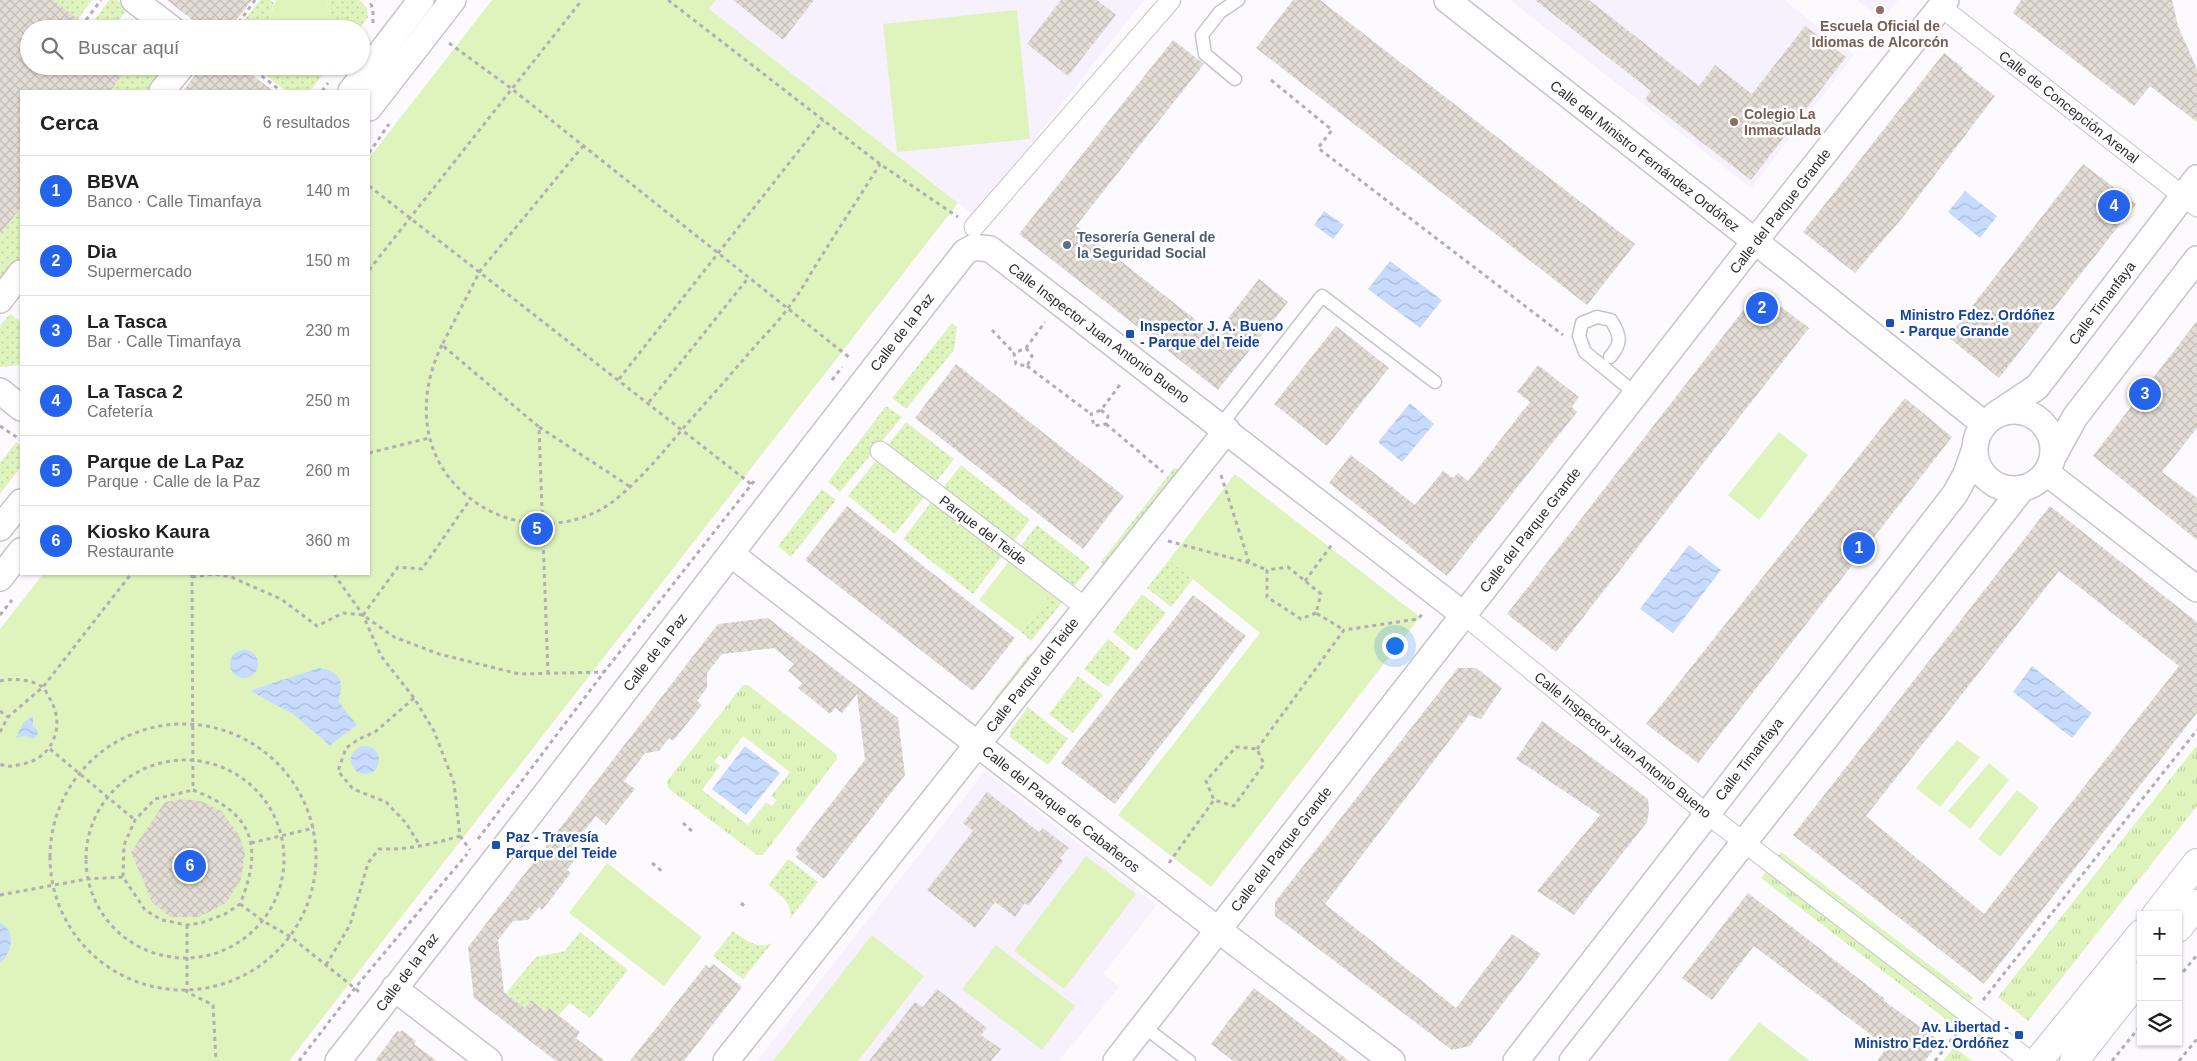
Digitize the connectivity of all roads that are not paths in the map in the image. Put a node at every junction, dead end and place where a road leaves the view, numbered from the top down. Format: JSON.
{"nodes":[{"id":1,"x":134,"y":0,"type":"edge"},
{"id":2,"x":453,"y":0,"type":"edge"},
{"id":3,"x":1171,"y":0,"type":"edge"},
{"id":4,"x":1238,"y":0,"type":"edge"},
{"id":5,"x":1447,"y":0,"type":"edge"},
{"id":6,"x":1944,"y":3,"type":"edge"},
{"id":7,"x":392,"y":4,"type":"edge"},
{"id":8,"x":160,"y":20,"type":"edge"},
{"id":9,"x":438,"y":35,"type":"junction"},
{"id":10,"x":370,"y":51,"type":"edge"},
{"id":11,"x":175,"y":75,"type":"edge"},
{"id":12,"x":359,"y":75,"type":"edge"},
{"id":13,"x":1235,"y":79,"type":"dead end"},
{"id":14,"x":163,"y":90,"type":"edge"},
{"id":15,"x":351,"y":90,"type":"edge"},
{"id":16,"x":370,"y":107,"type":"edge"},
{"id":17,"x":2192,"y":194,"type":"edge"},
{"id":18,"x":974,"y":237,"type":"junction"},
{"id":19,"x":1755,"y":241,"type":"junction"},
{"id":20,"x":2197,"y":259,"type":"edge"},
{"id":21,"x":20,"y":274,"type":"edge"},
{"id":22,"x":0,"y":300,"type":"edge"},
{"id":23,"x":1610,"y":357,"type":"dead end"},
{"id":24,"x":1435,"y":382,"type":"dead end"},
{"id":25,"x":0,"y":391,"type":"edge"},
{"id":26,"x":1636,"y":394,"type":"junction"},
{"id":27,"x":20,"y":407,"type":"edge"},
{"id":28,"x":1990,"y":420,"type":"junction"},
{"id":29,"x":1224,"y":428,"type":"junction"},
{"id":30,"x":880,"y":451,"type":"dead end"},
{"id":31,"x":1974,"y":452,"type":"junction"},
{"id":32,"x":2051,"y":464,"type":"junction"},
{"id":33,"x":2021,"y":490,"type":"junction"},
{"id":34,"x":20,"y":503,"type":"edge"},
{"id":35,"x":0,"y":528,"type":"edge"},
{"id":36,"x":731,"y":554,"type":"junction"},
{"id":37,"x":2197,"y":589,"type":"edge"},
{"id":38,"x":1086,"y":608,"type":"junction"},
{"id":39,"x":1464,"y":615,"type":"junction"},
{"id":40,"x":977,"y":744,"type":"junction"},
{"id":41,"x":1707,"y":814,"type":"junction"},
{"id":42,"x":1743,"y":842,"type":"junction"},
{"id":43,"x":2197,"y":863,"type":"edge"},
{"id":44,"x":2197,"y":904,"type":"edge"},
{"id":45,"x":2159,"y":911,"type":"edge"},
{"id":46,"x":2182,"y":923,"type":"edge"},
{"id":47,"x":1218,"y":929,"type":"junction"},
{"id":48,"x":2137,"y":939,"type":"edge"},
{"id":49,"x":2137,"y":981,"type":"edge"},
{"id":50,"x":394,"y":988,"type":"junction"},
{"id":51,"x":1143,"y":1026,"type":"junction"},
{"id":52,"x":338,"y":1061,"type":"edge"},
{"id":53,"x":489,"y":1061,"type":"edge"},
{"id":54,"x":726,"y":1061,"type":"edge"},
{"id":55,"x":1116,"y":1061,"type":"edge"},
{"id":56,"x":1189,"y":1061,"type":"edge"},
{"id":57,"x":1392,"y":1061,"type":"edge"},
{"id":58,"x":1516,"y":1061,"type":"edge"},
{"id":59,"x":1572,"y":1061,"type":"edge"},
{"id":60,"x":2030,"y":1061,"type":"edge"},
{"id":61,"x":2038,"y":1061,"type":"edge"},
{"id":62,"x":2074,"y":1061,"type":"edge"}],
"edges":[{"from":1,"to":8,"type":"street"},
{"from":2,"to":9,"type":"street"},
{"from":3,"to":18,"type":"street","name":"Calle de la Paz"},
{"from":4,"to":13,"type":"lane"},
{"from":5,"to":19,"type":"street","name":"Calle del Ministro Fernández Ordóñez"},
{"from":6,"to":17,"type":"street","name":"Calle de Concepción Arenal"},
{"from":6,"to":19,"type":"street","name":"Calle del Parque Grande"},
{"from":7,"to":9,"type":"street"},
{"from":7,"to":10,"type":"street"},
{"from":9,"to":16,"type":"street"},
{"from":11,"to":14,"type":"street"},
{"from":12,"to":15,"type":"street"},
{"from":17,"to":28,"type":"street","name":"Calle Timanfaya"},
{"from":18,"to":29,"type":"street","name":"Calle Inspector Juan Antonio Bueno"},
{"from":18,"to":36,"type":"street","name":"Calle de la Paz"},
{"from":19,"to":26,"type":"street","name":"Calle del Parque Grande"},
{"from":19,"to":28,"type":"street","name":"Calle del Ministro Fernández Ordóñez"},
{"from":20,"to":32,"type":"street"},
{"from":21,"to":22,"type":"street"},
{"from":23,"to":26,"type":"lane"},
{"from":24,"to":29,"type":"lane"},
{"from":25,"to":27,"type":"street"},
{"from":26,"to":39,"type":"street","name":"Calle del Parque Grande"},
{"from":28,"to":31,"type":"street"},
{"from":28,"to":32,"type":"street"},
{"from":29,"to":38,"type":"street","name":"Calle Parque del Teide"},
{"from":29,"to":39,"type":"street","name":"Calle Inspector Juan Antonio Bueno"},
{"from":30,"to":38,"type":"street","name":"Parque del Teide"},
{"from":31,"to":33,"type":"street"},
{"from":31,"to":41,"type":"street","name":"Calle Timanfaya"},
{"from":32,"to":33,"type":"street"},
{"from":32,"to":37,"type":"street"},
{"from":33,"to":42,"type":"street"},
{"from":34,"to":35,"type":"street"},
{"from":36,"to":40,"type":"street","name":"Calle del Parque de Cabañeros"},
{"from":36,"to":50,"type":"street","name":"Calle de la Paz"},
{"from":38,"to":40,"type":"street","name":"Calle Parque del Teide"},
{"from":39,"to":41,"type":"street","name":"Calle Inspector Juan Antonio Bueno"},
{"from":39,"to":47,"type":"street","name":"Calle del Parque Grande"},
{"from":40,"to":47,"type":"street","name":"Calle del Parque de Cabañeros"},
{"from":40,"to":54,"type":"street","name":"Calle Parque del Teide"},
{"from":41,"to":42,"type":"street","name":"Calle Inspector Juan Antonio Bueno"},
{"from":41,"to":58,"type":"street","name":"Calle Timanfaya"},
{"from":42,"to":59,"type":"street"},
{"from":42,"to":60,"type":"street","name":"Calle Inspector Juan Antonio Bueno"},
{"from":43,"to":45,"type":"street"},
{"from":44,"to":46,"type":"street"},
{"from":47,"to":51,"type":"street","name":"Calle del Parque Grande"},
{"from":47,"to":57,"type":"street","name":"Calle del Parque de Cabañeros"},
{"from":48,"to":61,"type":"street"},
{"from":49,"to":62,"type":"street"},
{"from":50,"to":52,"type":"street","name":"Calle de la Paz"},
{"from":50,"to":53,"type":"street"},
{"from":51,"to":55,"type":"street","name":"Calle del Parque Grande"},
{"from":51,"to":56,"type":"lane"}]}
